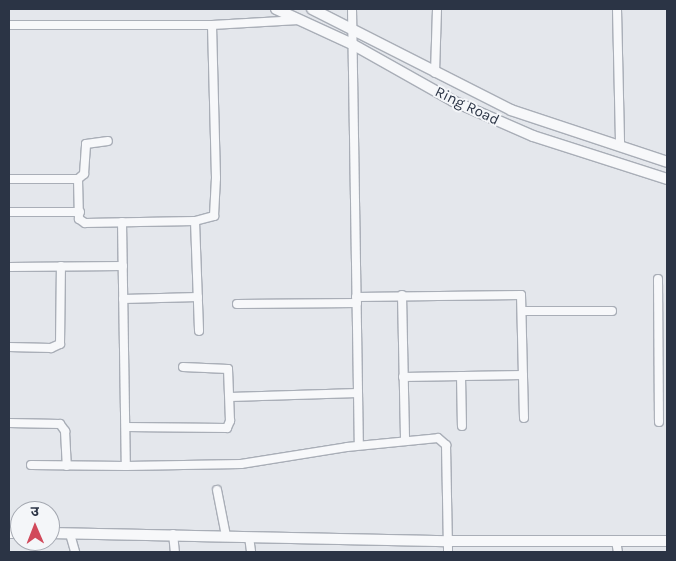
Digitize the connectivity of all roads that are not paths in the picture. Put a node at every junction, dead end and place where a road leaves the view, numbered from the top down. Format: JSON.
{"nodes":[{"id":1,"x":276,"y":9,"type":"edge"},
{"id":2,"x":312,"y":9,"type":"edge"},
{"id":3,"x":352,"y":9,"type":"edge"},
{"id":4,"x":436,"y":9,"type":"edge"},
{"id":5,"x":617,"y":9,"type":"edge"},
{"id":6,"x":301,"y":20,"type":"junction"},
{"id":7,"x":212,"y":25,"type":"junction"},
{"id":8,"x":9,"y":26,"type":"edge"},
{"id":9,"x":352,"y":29,"type":"junction"},
{"id":10,"x":352,"y":44,"type":"junction"},
{"id":11,"x":435,"y":73,"type":"junction"},
{"id":12,"x":108,"y":141,"type":"dead end"},
{"id":13,"x":620,"y":146,"type":"junction"},
{"id":14,"x":667,"y":162,"type":"edge"},
{"id":15,"x":78,"y":179,"type":"junction"},
{"id":16,"x":9,"y":180,"type":"edge"},
{"id":17,"x":667,"y":180,"type":"edge"},
{"id":18,"x":9,"y":212,"type":"edge"},
{"id":19,"x":80,"y":212,"type":"junction"},
{"id":20,"x":195,"y":221,"type":"junction"},
{"id":21,"x":122,"y":222,"type":"junction"},
{"id":22,"x":9,"y":266,"type":"edge"},
{"id":23,"x":61,"y":266,"type":"junction"},
{"id":24,"x":123,"y":266,"type":"junction"},
{"id":25,"x":658,"y":279,"type":"dead end"},
{"id":26,"x":402,"y":295,"type":"junction"},
{"id":27,"x":198,"y":297,"type":"junction"},
{"id":28,"x":123,"y":299,"type":"junction"},
{"id":29,"x":357,"y":300,"type":"junction"},
{"id":30,"x":237,"y":304,"type":"dead end"},
{"id":31,"x":523,"y":311,"type":"junction"},
{"id":32,"x":612,"y":311,"type":"dead end"},
{"id":33,"x":658,"y":321,"type":"junction"},
{"id":34,"x":667,"y":321,"type":"edge"},
{"id":35,"x":199,"y":331,"type":"dead end"},
{"id":36,"x":9,"y":347,"type":"edge"},
{"id":37,"x":183,"y":368,"type":"dead end"},
{"id":38,"x":658,"y":370,"type":"junction"},
{"id":39,"x":667,"y":370,"type":"edge"},
{"id":40,"x":523,"y":375,"type":"junction"},
{"id":41,"x":461,"y":376,"type":"junction"},
{"id":42,"x":404,"y":377,"type":"junction"},
{"id":43,"x":358,"y":393,"type":"junction"},
{"id":44,"x":230,"y":396,"type":"junction"},
{"id":45,"x":524,"y":418,"type":"dead end"},
{"id":46,"x":658,"y":422,"type":"dead end"},
{"id":47,"x":9,"y":423,"type":"edge"},
{"id":48,"x":462,"y":426,"type":"dead end"},
{"id":49,"x":126,"y":427,"type":"junction"},
{"id":50,"x":405,"y":440,"type":"junction"},
{"id":51,"x":359,"y":446,"type":"junction"},
{"id":52,"x":30,"y":465,"type":"dead end"},
{"id":53,"x":67,"y":466,"type":"junction"},
{"id":54,"x":126,"y":466,"type":"junction"},
{"id":55,"x":217,"y":490,"type":"dead end"},
{"id":56,"x":60,"y":534,"type":"edge"},
{"id":57,"x":70,"y":534,"type":"junction"},
{"id":58,"x":173,"y":534,"type":"junction"},
{"id":59,"x":226,"y":536,"type":"junction"},
{"id":60,"x":249,"y":537,"type":"junction"},
{"id":61,"x":616,"y":541,"type":"junction"},
{"id":62,"x":667,"y":541,"type":"edge"},
{"id":63,"x":448,"y":547,"type":"edge"},
{"id":64,"x":75,"y":552,"type":"edge"},
{"id":65,"x":175,"y":552,"type":"edge"},
{"id":66,"x":251,"y":552,"type":"edge"},
{"id":67,"x":618,"y":552,"type":"edge"}],
"edges":[{"from":1,"to":6,"type":"street","name":"Ring Road"},
{"from":2,"to":9,"type":"street","name":"Ring Road"},
{"from":3,"to":9,"type":"street"},
{"from":4,"to":11,"type":"street"},
{"from":5,"to":13,"type":"street"},
{"from":6,"to":7,"type":"street"},
{"from":6,"to":10,"type":"street","name":"Ring Road"},
{"from":7,"to":8,"type":"street"},
{"from":7,"to":20,"type":"street"},
{"from":9,"to":10,"type":"street"},
{"from":9,"to":11,"type":"street","name":"Ring Road"},
{"from":10,"to":17,"type":"street","name":"Ring Road"},
{"from":10,"to":29,"type":"street"},
{"from":11,"to":13,"type":"street","name":"Ring Road"},
{"from":12,"to":15,"type":"street"},
{"from":13,"to":14,"type":"street","name":"Ring Road"},
{"from":15,"to":16,"type":"street"},
{"from":15,"to":19,"type":"street"},
{"from":18,"to":19,"type":"street"},
{"from":19,"to":21,"type":"street"},
{"from":20,"to":21,"type":"street"},
{"from":20,"to":27,"type":"street"},
{"from":21,"to":24,"type":"street"},
{"from":22,"to":23,"type":"street"},
{"from":23,"to":24,"type":"street"},
{"from":23,"to":36,"type":"street"},
{"from":24,"to":28,"type":"street"},
{"from":25,"to":33,"type":"street"},
{"from":26,"to":29,"type":"street"},
{"from":26,"to":31,"type":"street"},
{"from":26,"to":42,"type":"street"},
{"from":27,"to":28,"type":"street"},
{"from":27,"to":35,"type":"street"},
{"from":28,"to":49,"type":"street"},
{"from":29,"to":30,"type":"street"},
{"from":29,"to":43,"type":"street"},
{"from":31,"to":32,"type":"street"},
{"from":31,"to":40,"type":"street"},
{"from":33,"to":34,"type":"street"},
{"from":33,"to":38,"type":"street"},
{"from":37,"to":44,"type":"street"},
{"from":38,"to":39,"type":"street"},
{"from":38,"to":46,"type":"street"},
{"from":40,"to":41,"type":"street"},
{"from":40,"to":45,"type":"street"},
{"from":41,"to":42,"type":"street"},
{"from":41,"to":48,"type":"street"},
{"from":42,"to":50,"type":"street"},
{"from":43,"to":44,"type":"street"},
{"from":43,"to":51,"type":"street"},
{"from":44,"to":49,"type":"street"},
{"from":47,"to":53,"type":"street"},
{"from":49,"to":54,"type":"street"},
{"from":50,"to":51,"type":"street"},
{"from":50,"to":63,"type":"street"},
{"from":51,"to":54,"type":"street"},
{"from":52,"to":53,"type":"street"},
{"from":53,"to":54,"type":"street"},
{"from":55,"to":59,"type":"street"},
{"from":56,"to":57,"type":"street"},
{"from":57,"to":58,"type":"street"},
{"from":57,"to":64,"type":"street"},
{"from":58,"to":59,"type":"street"},
{"from":58,"to":65,"type":"street"},
{"from":59,"to":60,"type":"street"},
{"from":60,"to":63,"type":"street"},
{"from":60,"to":66,"type":"street"},
{"from":61,"to":62,"type":"street"},
{"from":61,"to":63,"type":"street"},
{"from":61,"to":67,"type":"street"}]}
